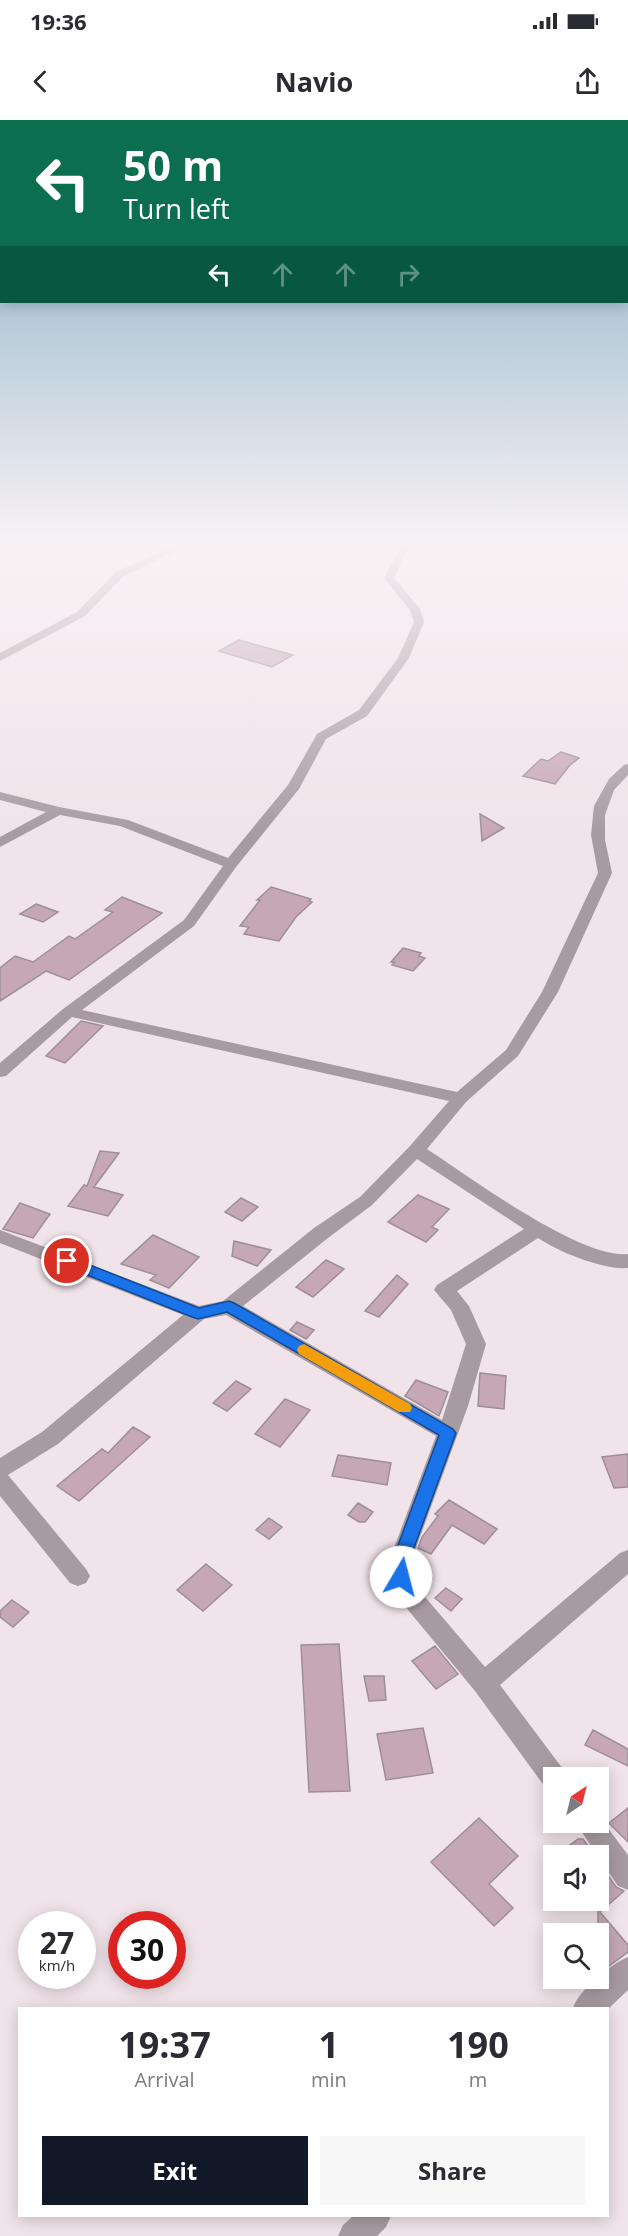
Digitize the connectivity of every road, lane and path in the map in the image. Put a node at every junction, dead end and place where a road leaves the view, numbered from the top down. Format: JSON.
{"nodes":[{"id":1,"x":37,"y":638,"type":"edge"},
{"id":2,"x":412,"y":638,"type":"edge"},
{"id":3,"x":0,"y":658,"type":"edge"},
{"id":4,"x":628,"y":768,"type":"edge"},
{"id":5,"x":0,"y":796,"type":"edge"},
{"id":6,"x":58,"y":811,"type":"junction"},
{"id":7,"x":0,"y":843,"type":"edge"},
{"id":8,"x":231,"y":864,"type":"junction"},
{"id":9,"x":69,"y":1012,"type":"junction"},
{"id":10,"x":0,"y":1072,"type":"edge"},
{"id":11,"x":460,"y":1098,"type":"junction"},
{"id":12,"x":416,"y":1150,"type":"junction"},
{"id":13,"x":539,"y":1228,"type":"junction"},
{"id":14,"x":0,"y":1236,"type":"edge"},
{"id":15,"x":625,"y":1264,"type":"edge"},
{"id":16,"x":229,"y":1306,"type":"junction"},
{"id":17,"x":198,"y":1313,"type":"junction"},
{"id":18,"x":448,"y":1433,"type":"junction"},
{"id":19,"x":0,"y":1469,"type":"edge"},
{"id":20,"x":0,"y":1480,"type":"edge"},
{"id":21,"x":628,"y":1560,"type":"edge"},
{"id":22,"x":78,"y":1576,"type":"dead end"},
{"id":23,"x":484,"y":1683,"type":"junction"},
{"id":24,"x":546,"y":1767,"type":"edge"},
{"id":25,"x":596,"y":1833,"type":"edge"},
{"id":26,"x":628,"y":1877,"type":"edge"},
{"id":27,"x":628,"y":1971,"type":"edge"},
{"id":28,"x":588,"y":2007,"type":"edge"},
{"id":29,"x":374,"y":2217,"type":"edge"},
{"id":30,"x":354,"y":2236,"type":"edge"}],
"edges":[{"from":1,"to":3,"type":"street"},
{"from":2,"to":8,"type":"street"},
{"from":4,"to":11,"type":"street"},
{"from":5,"to":6,"type":"street"},
{"from":6,"to":7,"type":"street"},
{"from":6,"to":8,"type":"street"},
{"from":8,"to":9,"type":"street"},
{"from":9,"to":10,"type":"street"},
{"from":9,"to":11,"type":"street"},
{"from":11,"to":12,"type":"street"},
{"from":12,"to":13,"type":"street"},
{"from":12,"to":16,"type":"street"},
{"from":13,"to":15,"type":"street"},
{"from":13,"to":18,"type":"street"},
{"from":14,"to":17,"type":"street"},
{"from":16,"to":17,"type":"street"},
{"from":16,"to":18,"type":"street"},
{"from":17,"to":19,"type":"street"},
{"from":18,"to":23,"type":"street"},
{"from":20,"to":22,"type":"street"},
{"from":21,"to":23,"type":"street"},
{"from":23,"to":24,"type":"street"},
{"from":25,"to":26,"type":"street"},
{"from":27,"to":28,"type":"street"},
{"from":29,"to":30,"type":"street"}]}
